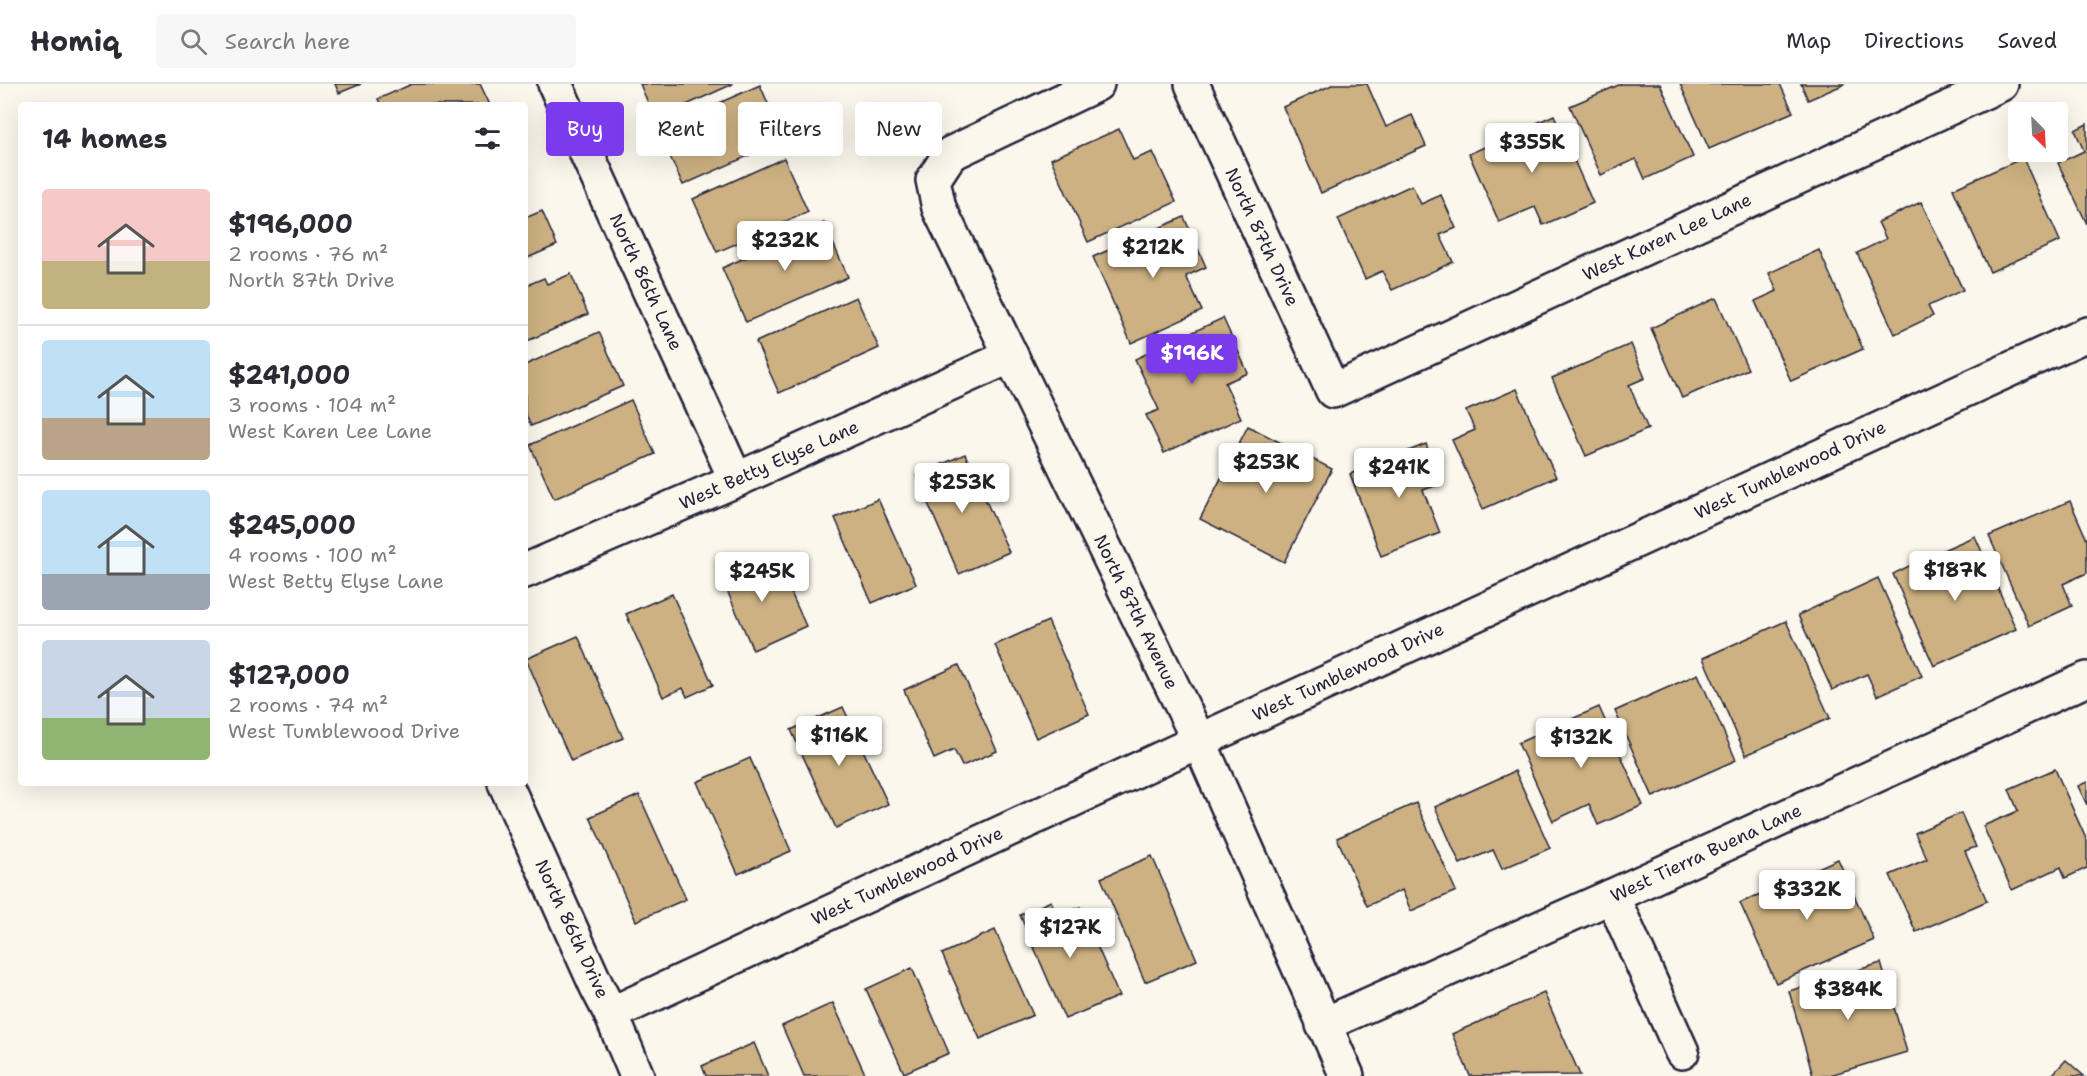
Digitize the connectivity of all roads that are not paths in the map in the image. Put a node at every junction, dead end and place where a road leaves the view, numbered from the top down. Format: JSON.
{"nodes":[{"id":1,"x":555,"y":84,"type":"edge"},
{"id":2,"x":1097,"y":84,"type":"edge"},
{"id":3,"x":1192,"y":84,"type":"edge"},
{"id":4,"x":2001,"y":84,"type":"edge"},
{"id":5,"x":2087,"y":334,"type":"edge"},
{"id":6,"x":1011,"y":356,"type":"junction"},
{"id":7,"x":1333,"y":391,"type":"joint"},
{"id":8,"x":736,"y":480,"type":"junction"},
{"id":9,"x":528,"y":570,"type":"edge"},
{"id":10,"x":2087,"y":679,"type":"edge"},
{"id":11,"x":1199,"y":741,"type":"junction"},
{"id":12,"x":506,"y":786,"type":"edge"},
{"id":13,"x":1612,"y":896,"type":"junction"},
{"id":14,"x":611,"y":1014,"type":"junction"},
{"id":15,"x":1323,"y":1024,"type":"junction"},
{"id":16,"x":1682,"y":1052,"type":"dead end"},
{"id":17,"x":637,"y":1076,"type":"edge"},
{"id":18,"x":1347,"y":1076,"type":"edge"}],
"edges":[{"from":1,"to":8,"type":"street","name":"North 86th Lane"},
{"from":2,"to":6,"type":"street","name":"North 87th Avenue"},
{"from":3,"to":7,"type":"street","name":"North 87th Drive"},
{"from":4,"to":7,"type":"street","name":"West Karen Lee Lane"},
{"from":5,"to":11,"type":"street","name":"West Tumblewood Drive"},
{"from":6,"to":8,"type":"street","name":"West Betty Elyse Lane"},
{"from":6,"to":11,"type":"street","name":"North 87th Avenue"},
{"from":8,"to":9,"type":"street","name":"West Betty Elyse Lane"},
{"from":10,"to":13,"type":"street","name":"West Tierra Buena Lane"},
{"from":11,"to":14,"type":"street","name":"West Tumblewood Drive"},
{"from":11,"to":15,"type":"street","name":"North 87th Avenue"},
{"from":12,"to":14,"type":"street","name":"North 86th Drive"},
{"from":13,"to":15,"type":"street","name":"West Tierra Buena Lane"},
{"from":13,"to":16,"type":"street"},
{"from":14,"to":17,"type":"street","name":"North 86th Drive"},
{"from":15,"to":18,"type":"street","name":"North 87th Avenue"}]}
